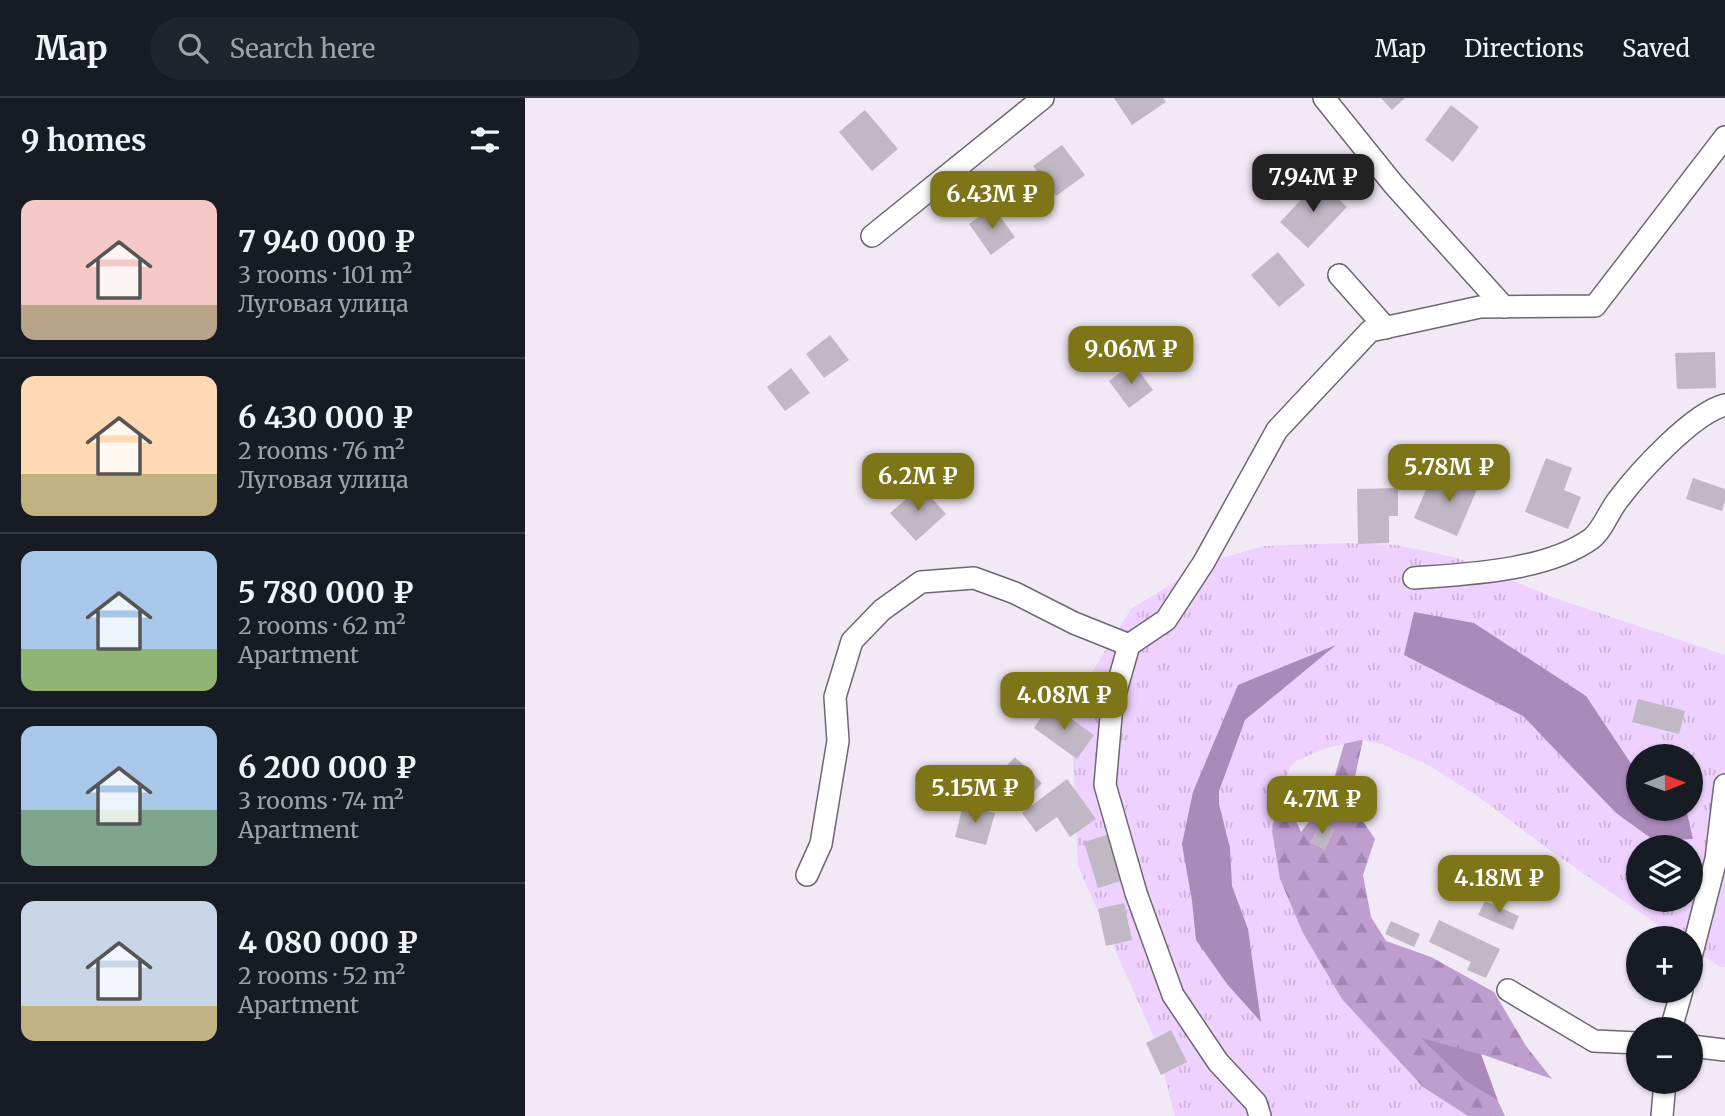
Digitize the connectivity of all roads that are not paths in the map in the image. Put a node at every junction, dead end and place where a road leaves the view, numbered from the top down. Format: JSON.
{"nodes":[{"id":1,"x":1043,"y":98,"type":"edge"},
{"id":2,"x":1324,"y":98,"type":"edge"},
{"id":3,"x":1725,"y":137,"type":"edge"},
{"id":4,"x":872,"y":236,"type":"dead end"},
{"id":5,"x":1339,"y":275,"type":"dead end"},
{"id":6,"x":1504,"y":307,"type":"junction"},
{"id":7,"x":1386,"y":328,"type":"junction"},
{"id":8,"x":1725,"y":405,"type":"edge"},
{"id":9,"x":1414,"y":578,"type":"dead end"},
{"id":10,"x":1129,"y":645,"type":"junction"},
{"id":11,"x":1725,"y":785,"type":"edge"},
{"id":12,"x":807,"y":875,"type":"dead end"},
{"id":13,"x":1699,"y":926,"type":"edge"},
{"id":14,"x":1508,"y":990,"type":"dead end"},
{"id":15,"x":1626,"y":1042,"type":"edge"},
{"id":16,"x":1703,"y":1047,"type":"edge"},
{"id":17,"x":1725,"y":1050,"type":"edge"},
{"id":18,"x":1664,"y":1094,"type":"edge"},
{"id":19,"x":1260,"y":1116,"type":"edge"},
{"id":20,"x":1662,"y":1116,"type":"edge"}],
"edges":[{"from":1,"to":4,"type":"street"},
{"from":2,"to":6,"type":"street"},
{"from":3,"to":6,"type":"street"},
{"from":5,"to":7,"type":"street"},
{"from":6,"to":7,"type":"street"},
{"from":7,"to":10,"type":"street"},
{"from":8,"to":9,"type":"street"},
{"from":10,"to":12,"type":"street"},
{"from":10,"to":19,"type":"street"},
{"from":11,"to":13,"type":"street"},
{"from":14,"to":15,"type":"street"},
{"from":16,"to":17,"type":"street"},
{"from":18,"to":20,"type":"street"}]}
